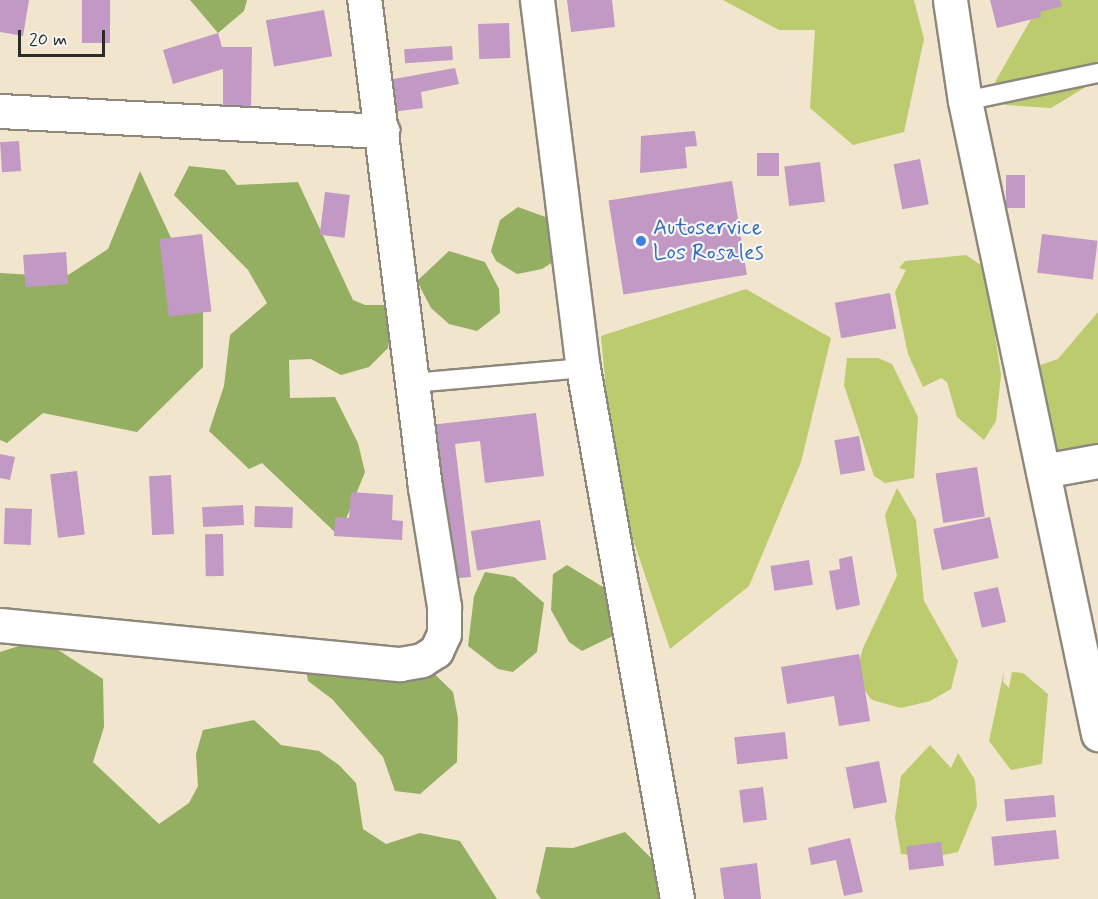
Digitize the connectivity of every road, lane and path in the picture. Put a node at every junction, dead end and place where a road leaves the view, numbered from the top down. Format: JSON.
{"nodes":[{"id":1,"x":364,"y":0,"type":"edge"},
{"id":2,"x":537,"y":0,"type":"edge"},
{"id":3,"x":950,"y":0,"type":"edge"},
{"id":4,"x":1098,"y":73,"type":"edge"},
{"id":5,"x":965,"y":101,"type":"junction"},
{"id":6,"x":0,"y":111,"type":"edge"},
{"id":7,"x":382,"y":131,"type":"junction"},
{"id":8,"x":583,"y":368,"type":"junction"},
{"id":9,"x":413,"y":384,"type":"junction"},
{"id":10,"x":1098,"y":461,"type":"edge"},
{"id":11,"x":1042,"y":471,"type":"junction"},
{"id":12,"x":0,"y":625,"type":"edge"},
{"id":13,"x":1098,"y":734,"type":"edge"},
{"id":14,"x":677,"y":899,"type":"edge"}],
"edges":[{"from":1,"to":7,"type":"street"},
{"from":2,"to":8,"type":"street"},
{"from":3,"to":5,"type":"street"},
{"from":4,"to":5,"type":"lane"},
{"from":5,"to":11,"type":"street"},
{"from":6,"to":7,"type":"street"},
{"from":7,"to":9,"type":"street"},
{"from":8,"to":9,"type":"lane"},
{"from":8,"to":14,"type":"street"},
{"from":9,"to":12,"type":"street"},
{"from":10,"to":11,"type":"street"},
{"from":11,"to":13,"type":"street"}]}
